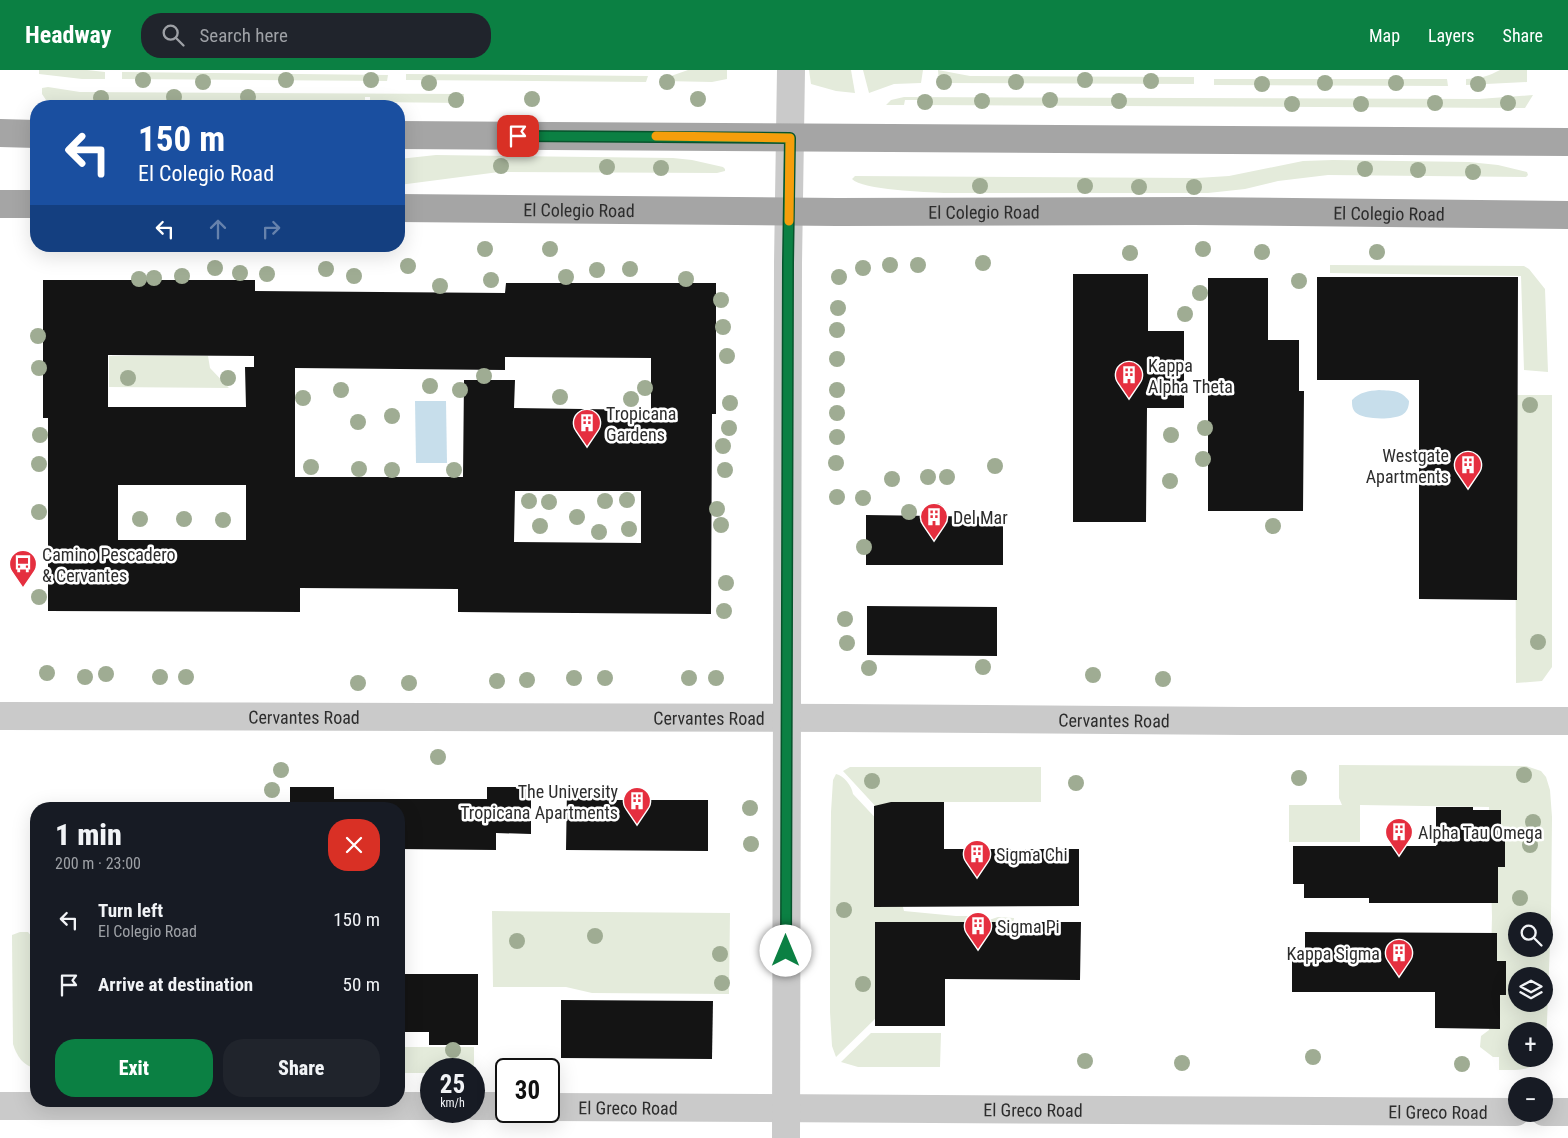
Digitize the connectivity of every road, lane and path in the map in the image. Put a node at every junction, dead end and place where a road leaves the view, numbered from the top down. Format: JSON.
{"nodes":[{"id":1,"x":790,"y":70,"type":"edge"},
{"id":2,"x":0,"y":133,"type":"edge"},
{"id":3,"x":30,"y":134,"type":"edge"},
{"id":4,"x":405,"y":135,"type":"edge"},
{"id":5,"x":790,"y":138,"type":"junction"},
{"id":6,"x":1568,"y":142,"type":"edge"},
{"id":7,"x":0,"y":204,"type":"edge"},
{"id":8,"x":30,"y":204,"type":"edge"},
{"id":9,"x":405,"y":208,"type":"edge"},
{"id":10,"x":789,"y":211,"type":"junction"},
{"id":11,"x":1568,"y":214,"type":"edge"},
{"id":12,"x":0,"y":716,"type":"edge"},
{"id":13,"x":787,"y":718,"type":"junction"},
{"id":14,"x":1568,"y":721,"type":"edge"},
{"id":15,"x":0,"y":1106,"type":"edge"},
{"id":16,"x":30,"y":1106,"type":"edge"},
{"id":17,"x":405,"y":1106,"type":"edge"},
{"id":18,"x":420,"y":1106,"type":"edge"},
{"id":19,"x":560,"y":1107,"type":"edge"},
{"id":20,"x":786,"y":1108,"type":"junction"},
{"id":21,"x":1508,"y":1112,"type":"edge"},
{"id":22,"x":1553,"y":1112,"type":"edge"},
{"id":23,"x":1568,"y":1112,"type":"edge"},
{"id":24,"x":786,"y":1138,"type":"edge"}],
"edges":[{"from":1,"to":5,"type":"street"},
{"from":2,"to":3,"type":"main road"},
{"from":4,"to":5,"type":"main road"},
{"from":5,"to":6,"type":"main road"},
{"from":5,"to":10,"type":"street"},
{"from":7,"to":8,"type":"main road"},
{"from":9,"to":10,"type":"main road","name":"El Colegio Road"},
{"from":10,"to":11,"type":"main road","name":"El Colegio Road"},
{"from":10,"to":13,"type":"street"},
{"from":12,"to":13,"type":"street","name":"Cervantes Road"},
{"from":13,"to":14,"type":"street","name":"Cervantes Road"},
{"from":13,"to":20,"type":"street"},
{"from":15,"to":16,"type":"street"},
{"from":17,"to":18,"type":"street"},
{"from":19,"to":20,"type":"street","name":"El Greco Road"},
{"from":20,"to":21,"type":"street","name":"El Greco Road"},
{"from":20,"to":24,"type":"street"},
{"from":22,"to":23,"type":"street"}]}
